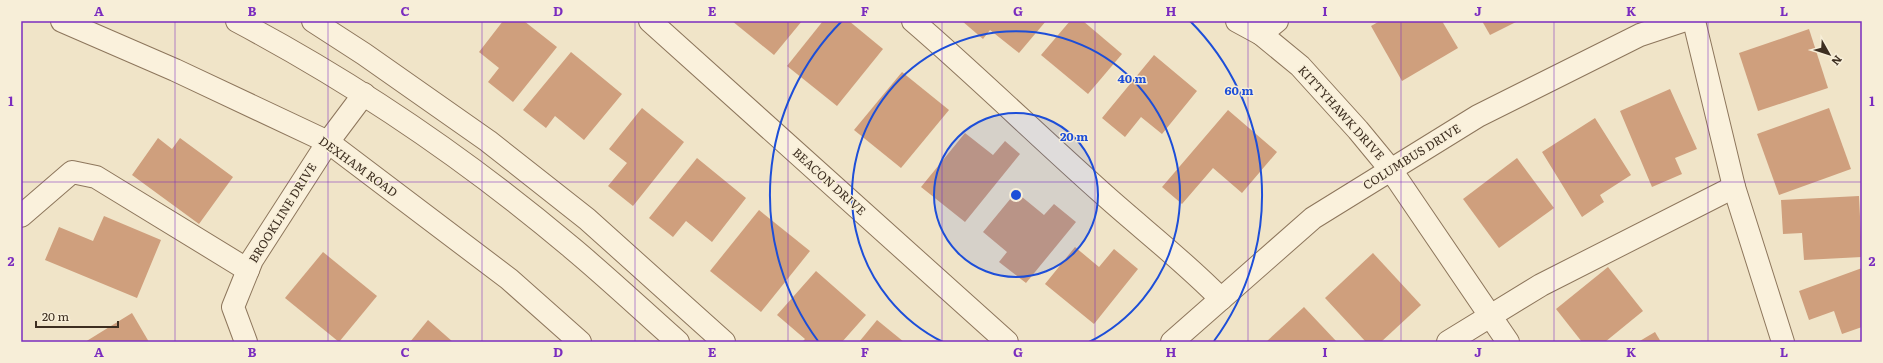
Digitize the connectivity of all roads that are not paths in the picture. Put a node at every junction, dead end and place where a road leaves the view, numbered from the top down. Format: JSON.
{"nodes":[{"id":1,"x":62,"y":21,"type":"edge"},
{"id":2,"x":237,"y":21,"type":"edge"},
{"id":3,"x":313,"y":21,"type":"edge"},
{"id":4,"x":650,"y":21,"type":"edge"},
{"id":5,"x":913,"y":21,"type":"edge"},
{"id":6,"x":1237,"y":21,"type":"edge"},
{"id":7,"x":1277,"y":21,"type":"edge"},
{"id":8,"x":1682,"y":21,"type":"edge"},
{"id":9,"x":1694,"y":21,"type":"edge"},
{"id":10,"x":1261,"y":34,"type":"junction"},
{"id":11,"x":364,"y":94,"type":"junction"},
{"id":12,"x":328,"y":142,"type":"junction"},
{"id":13,"x":1391,"y":170,"type":"junction"},
{"id":14,"x":1734,"y":187,"type":"junction"},
{"id":15,"x":21,"y":216,"type":"edge"},
{"id":16,"x":248,"y":270,"type":"junction"},
{"id":17,"x":1222,"y":299,"type":"junction"},
{"id":18,"x":1491,"y":317,"type":"junction"},
{"id":19,"x":992,"y":337,"type":"edge"},
{"id":20,"x":246,"y":342,"type":"edge"},
{"id":21,"x":580,"y":342,"type":"edge"},
{"id":22,"x":678,"y":342,"type":"edge"},
{"id":23,"x":724,"y":342,"type":"edge"},
{"id":24,"x":1172,"y":342,"type":"edge"},
{"id":25,"x":1448,"y":342,"type":"edge"},
{"id":26,"x":1508,"y":342,"type":"edge"},
{"id":27,"x":1782,"y":342,"type":"edge"}],
"edges":[{"from":1,"to":12,"type":"street","name":"DEXHAM ROAD"},
{"from":2,"to":11,"type":"street"},
{"from":3,"to":23,"type":"street"},
{"from":4,"to":19,"type":"street","name":"BEACON DRIVE"},
{"from":5,"to":17,"type":"street"},
{"from":6,"to":10,"type":"street","name":"KITTYHAWK DRIVE"},
{"from":7,"to":10,"type":"street"},
{"from":8,"to":13,"type":"street","name":"COLUMBUS DRIVE"},
{"from":9,"to":14,"type":"street"},
{"from":10,"to":13,"type":"street","name":"KITTYHAWK DRIVE"},
{"from":11,"to":12,"type":"street","name":"BROOKLINE DRIVE"},
{"from":11,"to":22,"type":"street"},
{"from":12,"to":16,"type":"street","name":"BROOKLINE DRIVE"},
{"from":12,"to":21,"type":"street","name":"DEXHAM ROAD"},
{"from":13,"to":17,"type":"street","name":"COLUMBUS DRIVE"},
{"from":13,"to":18,"type":"street","name":"KITTYHAWK DRIVE"},
{"from":14,"to":18,"type":"street"},
{"from":14,"to":27,"type":"street"},
{"from":15,"to":16,"type":"street"},
{"from":16,"to":20,"type":"street","name":"BROOKLINE DRIVE"},
{"from":17,"to":24,"type":"street","name":"COLUMBUS DRIVE"},
{"from":18,"to":25,"type":"street"},
{"from":18,"to":26,"type":"street","name":"KITTYHAWK DRIVE"}]}
